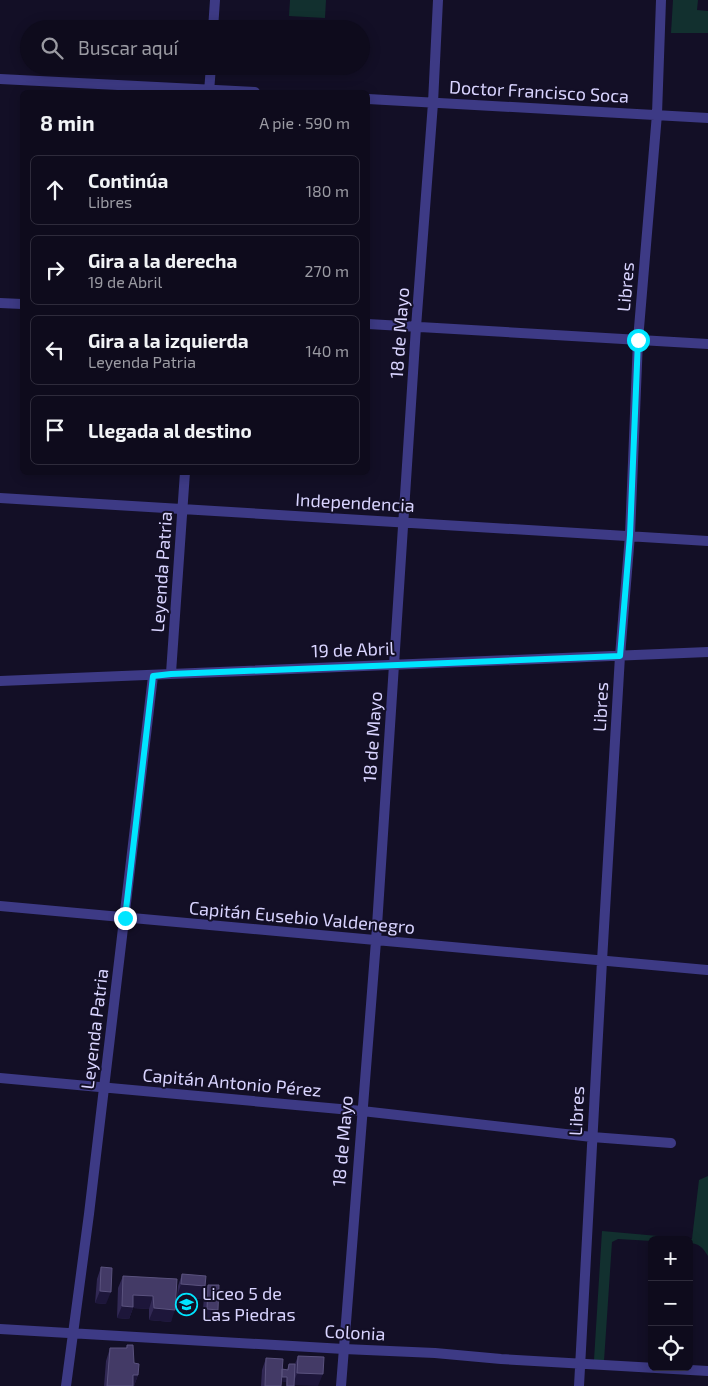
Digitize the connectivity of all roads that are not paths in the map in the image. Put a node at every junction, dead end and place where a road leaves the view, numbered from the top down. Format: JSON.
{"nodes":[{"id":1,"x":215,"y":0,"type":"edge"},
{"id":2,"x":438,"y":0,"type":"edge"},
{"id":3,"x":661,"y":0,"type":"edge"},
{"id":4,"x":214,"y":20,"type":"edge"},
{"id":5,"x":210,"y":75,"type":"edge"},
{"id":6,"x":0,"y":79,"type":"edge"},
{"id":7,"x":192,"y":90,"type":"edge"},
{"id":8,"x":209,"y":90,"type":"edge"},
{"id":9,"x":370,"y":99,"type":"edge"},
{"id":10,"x":433,"y":103,"type":"junction"},
{"id":11,"x":657,"y":114,"type":"junction"},
{"id":12,"x":708,"y":118,"type":"edge"},
{"id":13,"x":0,"y":303,"type":"edge"},
{"id":14,"x":20,"y":304,"type":"edge"},
{"id":15,"x":370,"y":324,"type":"edge"},
{"id":16,"x":416,"y":327,"type":"junction"},
{"id":17,"x":638,"y":340,"type":"junction"},
{"id":18,"x":708,"y":344,"type":"edge"},
{"id":19,"x":185,"y":475,"type":"edge"},
{"id":20,"x":0,"y":498,"type":"edge"},
{"id":21,"x":183,"y":510,"type":"junction"},
{"id":22,"x":404,"y":522,"type":"junction"},
{"id":23,"x":630,"y":535,"type":"junction"},
{"id":24,"x":708,"y":541,"type":"edge"},
{"id":25,"x":708,"y":652,"type":"edge"},
{"id":26,"x":620,"y":656,"type":"junction"},
{"id":27,"x":394,"y":665,"type":"junction"},
{"id":28,"x":171,"y":674,"type":"junction"},
{"id":29,"x":153,"y":676,"type":"junction"},
{"id":30,"x":0,"y":681,"type":"edge"},
{"id":31,"x":0,"y":906,"type":"edge"},
{"id":32,"x":125,"y":918,"type":"junction"},
{"id":33,"x":376,"y":941,"type":"junction"},
{"id":34,"x":602,"y":961,"type":"junction"},
{"id":35,"x":707,"y":970,"type":"edge"},
{"id":36,"x":0,"y":1078,"type":"edge"},
{"id":37,"x":104,"y":1088,"type":"junction"},
{"id":38,"x":362,"y":1111,"type":"junction"},
{"id":39,"x":592,"y":1137,"type":"junction"},
{"id":40,"x":671,"y":1143,"type":"dead end"},
{"id":41,"x":0,"y":1329,"type":"edge"},
{"id":42,"x":72,"y":1333,"type":"junction"},
{"id":43,"x":344,"y":1349,"type":"junction"},
{"id":44,"x":581,"y":1363,"type":"junction"},
{"id":45,"x":708,"y":1371,"type":"edge"},
{"id":46,"x":66,"y":1386,"type":"edge"},
{"id":47,"x":341,"y":1386,"type":"edge"},
{"id":48,"x":580,"y":1386,"type":"edge"}],
"edges":[{"from":1,"to":4,"type":"street"},
{"from":2,"to":10,"type":"street","name":"18 de Mayo"},
{"from":3,"to":11,"type":"street","name":"Libres"},
{"from":5,"to":8,"type":"street"},
{"from":6,"to":7,"type":"street"},
{"from":9,"to":10,"type":"street","name":"Doctor Francisco Soca"},
{"from":10,"to":11,"type":"street","name":"Doctor Francisco Soca"},
{"from":10,"to":16,"type":"street","name":"18 de Mayo"},
{"from":11,"to":12,"type":"street","name":"Doctor Francisco Soca"},
{"from":11,"to":17,"type":"street","name":"Libres"},
{"from":13,"to":14,"type":"street"},
{"from":15,"to":16,"type":"street"},
{"from":16,"to":17,"type":"street"},
{"from":16,"to":22,"type":"street","name":"18 de Mayo"},
{"from":17,"to":18,"type":"street"},
{"from":17,"to":23,"type":"street","name":"Libres"},
{"from":19,"to":21,"type":"street","name":"Leyenda Patria"},
{"from":20,"to":21,"type":"street","name":"Independencia"},
{"from":21,"to":22,"type":"street","name":"Independencia"},
{"from":21,"to":28,"type":"street","name":"Leyenda Patria"},
{"from":22,"to":23,"type":"street","name":"Independencia"},
{"from":22,"to":27,"type":"street","name":"18 de Mayo"},
{"from":23,"to":24,"type":"street","name":"Independencia"},
{"from":23,"to":26,"type":"street","name":"Libres"},
{"from":25,"to":26,"type":"street","name":"19 de Abril"},
{"from":26,"to":27,"type":"street","name":"19 de Abril"},
{"from":26,"to":34,"type":"street","name":"Libres"},
{"from":27,"to":28,"type":"street","name":"19 de Abril"},
{"from":27,"to":33,"type":"street","name":"18 de Mayo"},
{"from":28,"to":29,"type":"street","name":"19 de Abril"},
{"from":29,"to":30,"type":"street","name":"19 de Abril"},
{"from":29,"to":32,"type":"street","name":"Leyenda Patria"},
{"from":31,"to":32,"type":"street","name":"Capitán Eusebio Valdenegro"},
{"from":32,"to":33,"type":"street","name":"Capitán Eusebio Valdenegro"},
{"from":32,"to":37,"type":"street","name":"Leyenda Patria"},
{"from":33,"to":34,"type":"street","name":"Capitán Eusebio Valdenegro"},
{"from":33,"to":38,"type":"street","name":"18 de Mayo"},
{"from":34,"to":35,"type":"street","name":"Capitán Eusebio Valdenegro"},
{"from":34,"to":39,"type":"street","name":"Libres"},
{"from":36,"to":37,"type":"street","name":"Capitán Antonio Pérez"},
{"from":37,"to":38,"type":"street","name":"Capitán Antonio Pérez"},
{"from":37,"to":42,"type":"street","name":"Leyenda Patria"},
{"from":38,"to":39,"type":"street","name":"Capitán Antonio Pérez"},
{"from":38,"to":43,"type":"street","name":"18 de Mayo"},
{"from":39,"to":40,"type":"street","name":"Capitán Antonio Pérez"},
{"from":39,"to":44,"type":"street","name":"Libres"},
{"from":41,"to":42,"type":"street","name":"Colonia"},
{"from":42,"to":43,"type":"street","name":"Colonia"},
{"from":42,"to":46,"type":"street","name":"Leyenda Patria"},
{"from":43,"to":44,"type":"street","name":"Colonia"},
{"from":43,"to":47,"type":"street","name":"18 de Mayo"},
{"from":44,"to":45,"type":"street","name":"Colonia"},
{"from":44,"to":48,"type":"street","name":"Libres"}]}
